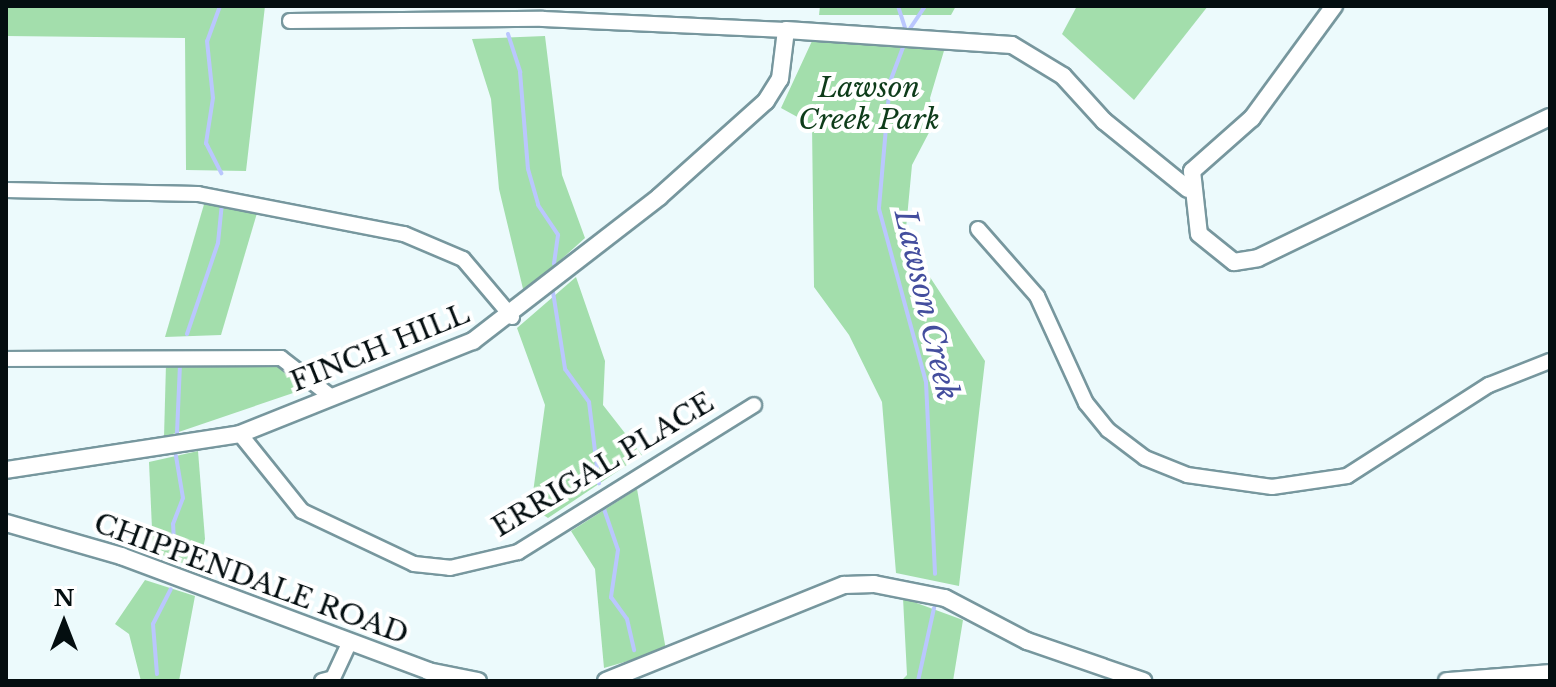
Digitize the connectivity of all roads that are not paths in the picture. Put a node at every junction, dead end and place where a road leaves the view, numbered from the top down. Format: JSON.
{"nodes":[{"id":1,"x":1334,"y":6,"type":"edge"},
{"id":2,"x":290,"y":21,"type":"dead end"},
{"id":3,"x":786,"y":30,"type":"junction"},
{"id":4,"x":1550,"y":117,"type":"edge"},
{"id":5,"x":1188,"y":189,"type":"junction"},
{"id":6,"x":6,"y":190,"type":"edge"},
{"id":7,"x":978,"y":229,"type":"dead end"},
{"id":8,"x":512,"y":317,"type":"junction"},
{"id":9,"x":6,"y":359,"type":"edge"},
{"id":10,"x":1550,"y":361,"type":"edge"},
{"id":11,"x":329,"y":395,"type":"junction"},
{"id":12,"x":754,"y":405,"type":"dead end"},
{"id":13,"x":240,"y":434,"type":"junction"},
{"id":14,"x":6,"y":470,"type":"edge"},
{"id":15,"x":6,"y":523,"type":"edge"},
{"id":16,"x":349,"y":644,"type":"junction"},
{"id":17,"x":1550,"y":673,"type":"edge"},
{"id":18,"x":322,"y":681,"type":"edge"},
{"id":19,"x":478,"y":681,"type":"edge"},
{"id":20,"x":606,"y":681,"type":"edge"},
{"id":21,"x":1143,"y":681,"type":"edge"},
{"id":22,"x":1447,"y":681,"type":"edge"}],
"edges":[{"from":1,"to":5,"type":"street"},
{"from":2,"to":3,"type":"street"},
{"from":3,"to":5,"type":"street"},
{"from":3,"to":8,"type":"street","name":"FINCH HILL"},
{"from":4,"to":5,"type":"street"},
{"from":6,"to":8,"type":"street"},
{"from":7,"to":10,"type":"street"},
{"from":8,"to":11,"type":"street","name":"FINCH HILL"},
{"from":9,"to":11,"type":"street"},
{"from":11,"to":13,"type":"street","name":"FINCH HILL"},
{"from":12,"to":13,"type":"street","name":"ERRIGAL PLACE"},
{"from":13,"to":14,"type":"street","name":"FINCH HILL"},
{"from":15,"to":16,"type":"street","name":"CHIPPENDALE ROAD"},
{"from":16,"to":18,"type":"street"},
{"from":16,"to":19,"type":"street","name":"CHIPPENDALE ROAD"},
{"from":17,"to":22,"type":"street"},
{"from":20,"to":21,"type":"street"}]}
